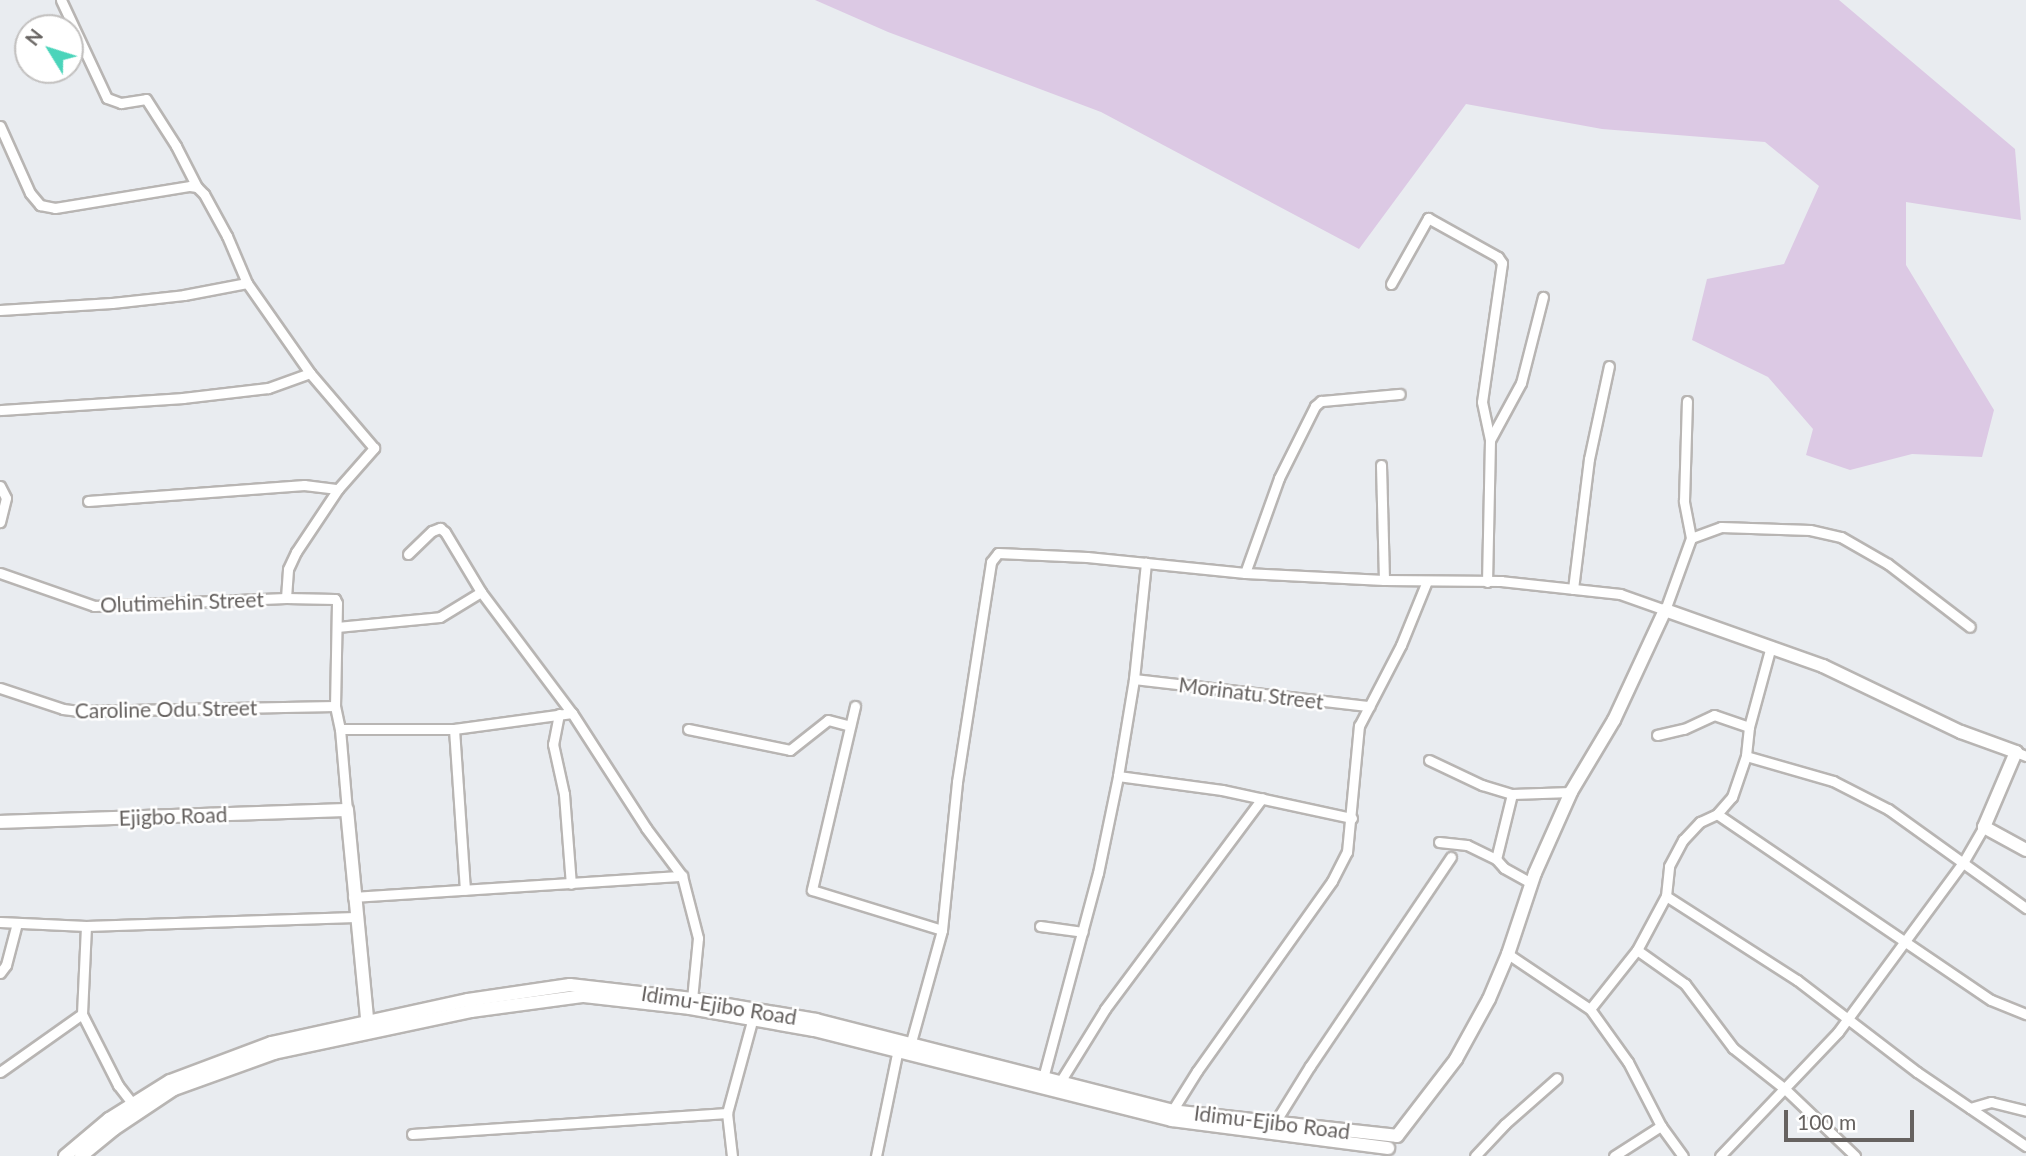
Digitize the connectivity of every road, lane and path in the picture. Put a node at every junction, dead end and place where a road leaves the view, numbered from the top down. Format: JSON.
{"nodes":[{"id":1,"x":61,"y":0,"type":"edge"},
{"id":2,"x":0,"y":126,"type":"edge"},
{"id":3,"x":197,"y":187,"type":"junction"},
{"id":4,"x":247,"y":283,"type":"junction"},
{"id":5,"x":1391,"y":284,"type":"dead end"},
{"id":6,"x":1543,"y":297,"type":"dead end"},
{"id":7,"x":0,"y":310,"type":"edge"},
{"id":8,"x":1609,"y":366,"type":"dead end"},
{"id":9,"x":310,"y":373,"type":"junction"},
{"id":10,"x":1401,"y":394,"type":"dead end"},
{"id":11,"x":1686,"y":401,"type":"dead end"},
{"id":12,"x":0,"y":410,"type":"edge"},
{"id":13,"x":1490,"y":440,"type":"junction"},
{"id":14,"x":1381,"y":465,"type":"dead end"},
{"id":15,"x":0,"y":486,"type":"edge"},
{"id":16,"x":338,"y":489,"type":"junction"},
{"id":17,"x":88,"y":500,"type":"dead end"},
{"id":18,"x":0,"y":522,"type":"edge"},
{"id":19,"x":1691,"y":538,"type":"junction"},
{"id":20,"x":408,"y":554,"type":"dead end"},
{"id":21,"x":1146,"y":563,"type":"junction"},
{"id":22,"x":0,"y":573,"type":"edge"},
{"id":23,"x":1245,"y":573,"type":"junction"},
{"id":24,"x":1384,"y":580,"type":"junction"},
{"id":25,"x":1427,"y":581,"type":"junction"},
{"id":26,"x":1487,"y":582,"type":"junction"},
{"id":27,"x":1573,"y":589,"type":"junction"},
{"id":28,"x":481,"y":592,"type":"junction"},
{"id":29,"x":286,"y":598,"type":"junction"},
{"id":30,"x":1665,"y":610,"type":"junction"},
{"id":31,"x":337,"y":627,"type":"junction"},
{"id":32,"x":1970,"y":627,"type":"dead end"},
{"id":33,"x":1771,"y":646,"type":"junction"},
{"id":34,"x":1134,"y":679,"type":"junction"},
{"id":35,"x":0,"y":688,"type":"edge"},
{"id":36,"x":335,"y":706,"type":"junction"},
{"id":37,"x":855,"y":706,"type":"dead end"},
{"id":38,"x":1368,"y":706,"type":"junction"},
{"id":39,"x":572,"y":713,"type":"junction"},
{"id":40,"x":559,"y":714,"type":"junction"},
{"id":41,"x":850,"y":726,"type":"junction"},
{"id":42,"x":1749,"y":727,"type":"junction"},
{"id":43,"x":340,"y":729,"type":"junction"},
{"id":44,"x":454,"y":729,"type":"junction"},
{"id":45,"x":688,"y":729,"type":"dead end"},
{"id":46,"x":1657,"y":735,"type":"dead end"},
{"id":47,"x":2021,"y":754,"type":"edge"},
{"id":48,"x":1746,"y":756,"type":"junction"},
{"id":49,"x":1429,"y":760,"type":"dead end"},
{"id":50,"x":1118,"y":776,"type":"junction"},
{"id":51,"x":1571,"y":792,"type":"junction"},
{"id":52,"x":1512,"y":794,"type":"junction"},
{"id":53,"x":1262,"y":798,"type":"junction"},
{"id":54,"x":347,"y":810,"type":"junction"},
{"id":55,"x":1717,"y":814,"type":"junction"},
{"id":56,"x":1352,"y":818,"type":"junction"},
{"id":57,"x":0,"y":822,"type":"edge"},
{"id":58,"x":1983,"y":827,"type":"junction"},
{"id":59,"x":1439,"y":842,"type":"dead end"},
{"id":60,"x":2026,"y":850,"type":"edge"},
{"id":61,"x":1451,"y":857,"type":"dead end"},
{"id":62,"x":1496,"y":859,"type":"junction"},
{"id":63,"x":1964,"y":861,"type":"junction"},
{"id":64,"x":682,"y":876,"type":"junction"},
{"id":65,"x":1531,"y":883,"type":"junction"},
{"id":66,"x":571,"y":884,"type":"junction"},
{"id":67,"x":466,"y":890,"type":"junction"},
{"id":68,"x":1666,"y":896,"type":"junction"},
{"id":69,"x":353,"y":897,"type":"junction"},
{"id":70,"x":2026,"y":908,"type":"edge"},
{"id":71,"x":355,"y":916,"type":"junction"},
{"id":72,"x":0,"y":922,"type":"edge"},
{"id":73,"x":17,"y":923,"type":"junction"},
{"id":74,"x":86,"y":926,"type":"junction"},
{"id":75,"x":1040,"y":926,"type":"dead end"},
{"id":76,"x":942,"y":930,"type":"junction"},
{"id":77,"x":1083,"y":932,"type":"junction"},
{"id":78,"x":1906,"y":940,"type":"junction"},
{"id":79,"x":1637,"y":950,"type":"junction"},
{"id":80,"x":1508,"y":954,"type":"junction"},
{"id":81,"x":0,"y":973,"type":"edge"},
{"id":82,"x":692,"y":999,"type":"junction"},
{"id":83,"x":1590,"y":1009,"type":"junction"},
{"id":84,"x":82,"y":1014,"type":"junction"},
{"id":85,"x":2026,"y":1014,"type":"edge"},
{"id":86,"x":1846,"y":1020,"type":"junction"},
{"id":87,"x":752,"y":1021,"type":"junction"},
{"id":88,"x":367,"y":1025,"type":"junction"},
{"id":89,"x":911,"y":1042,"type":"junction"},
{"id":90,"x":898,"y":1049,"type":"junction"},
{"id":91,"x":0,"y":1072,"type":"edge"},
{"id":92,"x":1043,"y":1078,"type":"junction"},
{"id":93,"x":1557,"y":1078,"type":"dead end"},
{"id":94,"x":1060,"y":1082,"type":"junction"},
{"id":95,"x":1785,"y":1089,"type":"junction"},
{"id":96,"x":1086,"y":1094,"type":"junction"},
{"id":97,"x":133,"y":1104,"type":"junction"},
{"id":98,"x":1970,"y":1108,"type":"junction"},
{"id":99,"x":1172,"y":1111,"type":"junction"},
{"id":100,"x":2026,"y":1111,"type":"edge"},
{"id":101,"x":727,"y":1113,"type":"junction"},
{"id":102,"x":1192,"y":1118,"type":"junction"},
{"id":103,"x":1274,"y":1124,"type":"junction"},
{"id":104,"x":1661,"y":1126,"type":"junction"},
{"id":105,"x":412,"y":1134,"type":"dead end"},
{"id":106,"x":1397,"y":1136,"type":"junction"},
{"id":107,"x":2026,"y":1146,"type":"edge"},
{"id":108,"x":1385,"y":1152,"type":"edge"},
{"id":109,"x":65,"y":1156,"type":"edge"},
{"id":110,"x":81,"y":1156,"type":"edge"},
{"id":111,"x":732,"y":1156,"type":"edge"},
{"id":112,"x":876,"y":1156,"type":"edge"},
{"id":113,"x":1475,"y":1156,"type":"edge"},
{"id":114,"x":1614,"y":1156,"type":"edge"},
{"id":115,"x":1683,"y":1156,"type":"edge"},
{"id":116,"x":1720,"y":1156,"type":"edge"},
{"id":117,"x":1855,"y":1156,"type":"edge"}],
"edges":[{"from":1,"to":3,"type":"street"},
{"from":2,"to":3,"type":"street"},
{"from":3,"to":4,"type":"street"},
{"from":4,"to":7,"type":"street"},
{"from":4,"to":9,"type":"street"},
{"from":5,"to":13,"type":"street"},
{"from":6,"to":13,"type":"street"},
{"from":8,"to":27,"type":"street"},
{"from":9,"to":12,"type":"street"},
{"from":9,"to":16,"type":"street"},
{"from":10,"to":23,"type":"street"},
{"from":11,"to":19,"type":"street"},
{"from":13,"to":26,"type":"street"},
{"from":14,"to":24,"type":"street"},
{"from":15,"to":18,"type":"street"},
{"from":16,"to":17,"type":"street"},
{"from":16,"to":29,"type":"street"},
{"from":19,"to":30,"type":"street"},
{"from":19,"to":32,"type":"street"},
{"from":20,"to":28,"type":"street"},
{"from":21,"to":23,"type":"street"},
{"from":21,"to":34,"type":"street"},
{"from":21,"to":76,"type":"street"},
{"from":22,"to":29,"type":"street","name":"Olutimehin Street"},
{"from":23,"to":24,"type":"street"},
{"from":24,"to":25,"type":"street"},
{"from":25,"to":26,"type":"street"},
{"from":25,"to":38,"type":"street"},
{"from":26,"to":27,"type":"street"},
{"from":27,"to":30,"type":"street"},
{"from":28,"to":31,"type":"street"},
{"from":28,"to":39,"type":"street"},
{"from":29,"to":31,"type":"street","name":"Olutimehin Street"},
{"from":30,"to":33,"type":"main road"},
{"from":30,"to":51,"type":"main road"},
{"from":31,"to":36,"type":"street"},
{"from":33,"to":42,"type":"street"},
{"from":33,"to":47,"type":"main road"},
{"from":34,"to":38,"type":"street","name":"Morinatu Street"},
{"from":34,"to":50,"type":"street"},
{"from":35,"to":36,"type":"street","name":"Caroline Odu Street"},
{"from":36,"to":43,"type":"street"},
{"from":37,"to":41,"type":"street"},
{"from":38,"to":56,"type":"street"},
{"from":39,"to":40,"type":"street"},
{"from":39,"to":64,"type":"street"},
{"from":40,"to":44,"type":"street"},
{"from":40,"to":66,"type":"street"},
{"from":41,"to":45,"type":"street"},
{"from":41,"to":76,"type":"street"},
{"from":42,"to":46,"type":"street"},
{"from":42,"to":48,"type":"street"},
{"from":43,"to":44,"type":"street"},
{"from":43,"to":54,"type":"street"},
{"from":44,"to":67,"type":"street"},
{"from":47,"to":58,"type":"main road"},
{"from":48,"to":55,"type":"street"},
{"from":48,"to":63,"type":"street"},
{"from":49,"to":52,"type":"street"},
{"from":50,"to":53,"type":"street"},
{"from":50,"to":77,"type":"street"},
{"from":51,"to":52,"type":"street"},
{"from":51,"to":65,"type":"main road"},
{"from":52,"to":62,"type":"street"},
{"from":53,"to":56,"type":"street"},
{"from":53,"to":94,"type":"street"},
{"from":54,"to":57,"type":"main road","name":"Ejigbo Road"},
{"from":54,"to":69,"type":"main road"},
{"from":55,"to":68,"type":"street"},
{"from":55,"to":78,"type":"street"},
{"from":56,"to":99,"type":"street"},
{"from":58,"to":60,"type":"main road"},
{"from":58,"to":63,"type":"street"},
{"from":59,"to":62,"type":"street"},
{"from":61,"to":103,"type":"street"},
{"from":62,"to":65,"type":"street"},
{"from":63,"to":70,"type":"street"},
{"from":63,"to":78,"type":"street"},
{"from":64,"to":66,"type":"street"},
{"from":64,"to":82,"type":"street"},
{"from":65,"to":80,"type":"main road"},
{"from":66,"to":67,"type":"street"},
{"from":67,"to":69,"type":"street"},
{"from":68,"to":79,"type":"street"},
{"from":68,"to":86,"type":"street"},
{"from":69,"to":71,"type":"main road"},
{"from":71,"to":74,"type":"street"},
{"from":71,"to":88,"type":"main road"},
{"from":72,"to":73,"type":"street"},
{"from":73,"to":74,"type":"street"},
{"from":73,"to":81,"type":"street"},
{"from":74,"to":84,"type":"street"},
{"from":75,"to":77,"type":"street"},
{"from":76,"to":89,"type":"street"},
{"from":77,"to":92,"type":"street"},
{"from":78,"to":85,"type":"street"},
{"from":78,"to":86,"type":"street"},
{"from":79,"to":83,"type":"street"},
{"from":79,"to":95,"type":"street"},
{"from":80,"to":83,"type":"street"},
{"from":80,"to":106,"type":"main road"},
{"from":82,"to":88,"type":"main road","name":"Idimu-Ejibo Road"},
{"from":82,"to":89,"type":"main road","name":"Idimu-Ejibo Road"},
{"from":83,"to":104,"type":"street"},
{"from":84,"to":91,"type":"street"},
{"from":84,"to":97,"type":"street"},
{"from":86,"to":95,"type":"street"},
{"from":86,"to":98,"type":"street"},
{"from":87,"to":88,"type":"main road","name":"Idimu-Ejibo Road"},
{"from":87,"to":90,"type":"main road","name":"Idimu-Ejibo Road"},
{"from":87,"to":101,"type":"street"},
{"from":88,"to":97,"type":"main road","name":"Idimu-Ejibo Road"},
{"from":88,"to":110,"type":"main road","name":"Idimu-Ejibo Road"},
{"from":89,"to":92,"type":"main road","name":"Idimu-Ejibo Road"},
{"from":90,"to":96,"type":"main road","name":"Idimu-Ejibo Road"},
{"from":90,"to":112,"type":"street"},
{"from":92,"to":94,"type":"main road","name":"Idimu-Ejibo Road"},
{"from":93,"to":113,"type":"street"},
{"from":94,"to":96,"type":"main road","name":"Idimu-Ejibo Road"},
{"from":95,"to":116,"type":"street"},
{"from":95,"to":117,"type":"street"},
{"from":96,"to":99,"type":"main road","name":"Idimu-Ejibo Road"},
{"from":96,"to":102,"type":"main road","name":"Idimu-Ejibo Road"},
{"from":97,"to":109,"type":"main road","name":"Idimu-Ejibo Road"},
{"from":98,"to":100,"type":"street"},
{"from":98,"to":107,"type":"street"},
{"from":99,"to":102,"type":"main road","name":"Idimu-Ejibo Road"},
{"from":101,"to":105,"type":"street"},
{"from":101,"to":111,"type":"street"},
{"from":102,"to":103,"type":"main road","name":"Idimu-Ejibo Road"},
{"from":102,"to":108,"type":"main road","name":"Idimu-Ejibo Road"},
{"from":103,"to":106,"type":"main road","name":"Idimu-Ejibo Road"},
{"from":104,"to":114,"type":"street"},
{"from":104,"to":115,"type":"street"},
{"from":106,"to":108,"type":"main road"}]}
